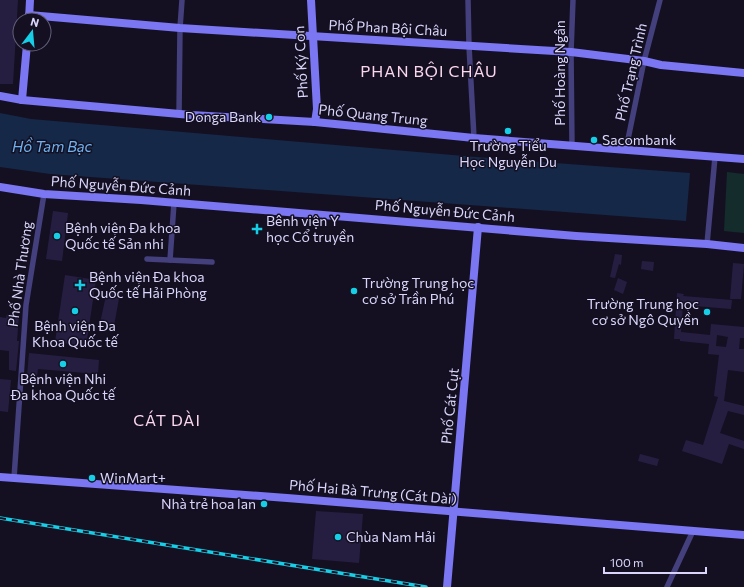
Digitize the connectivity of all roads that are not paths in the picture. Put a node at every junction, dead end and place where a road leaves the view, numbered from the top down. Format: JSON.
{"nodes":[{"id":1,"x":30,"y":0,"type":"edge"},
{"id":2,"x":182,"y":0,"type":"edge"},
{"id":3,"x":311,"y":0,"type":"edge"},
{"id":4,"x":468,"y":0,"type":"edge"},
{"id":5,"x":573,"y":0,"type":"edge"},
{"id":6,"x":660,"y":0,"type":"edge"},
{"id":7,"x":29,"y":12,"type":"edge"},
{"id":8,"x":52,"y":20,"type":"edge"},
{"id":9,"x":180,"y":28,"type":"junction"},
{"id":10,"x":312,"y":37,"type":"junction"},
{"id":11,"x":469,"y":46,"type":"junction"},
{"id":12,"x":26,"y":52,"type":"edge"},
{"id":13,"x":571,"y":52,"type":"junction"},
{"id":14,"x":644,"y":61,"type":"junction"},
{"id":15,"x":744,"y":73,"type":"edge"},
{"id":16,"x":0,"y":96,"type":"edge"},
{"id":17,"x":22,"y":100,"type":"junction"},
{"id":18,"x":179,"y":114,"type":"junction"},
{"id":19,"x":315,"y":122,"type":"junction"},
{"id":20,"x":474,"y":138,"type":"junction"},
{"id":21,"x":572,"y":146,"type":"junction"},
{"id":22,"x":626,"y":149,"type":"junction"},
{"id":23,"x":715,"y":157,"type":"junction"},
{"id":24,"x":744,"y":159,"type":"edge"},
{"id":25,"x":0,"y":187,"type":"edge"},
{"id":26,"x":44,"y":194,"type":"junction"},
{"id":27,"x":174,"y":202,"type":"junction"},
{"id":28,"x":478,"y":227,"type":"junction"},
{"id":29,"x":707,"y":244,"type":"junction"},
{"id":30,"x":744,"y":248,"type":"edge"},
{"id":31,"x":148,"y":259,"type":"dead end"},
{"id":32,"x":170,"y":260,"type":"junction"},
{"id":33,"x":212,"y":262,"type":"dead end"},
{"id":34,"x":0,"y":477,"type":"edge"},
{"id":35,"x":14,"y":478,"type":"junction"},
{"id":36,"x":453,"y":511,"type":"junction"},
{"id":37,"x":693,"y":531,"type":"junction"},
{"id":38,"x":744,"y":535,"type":"edge"},
{"id":39,"x":447,"y":587,"type":"edge"},
{"id":40,"x":667,"y":587,"type":"edge"}],
"edges":[{"from":1,"to":7,"type":"main road"},
{"from":2,"to":9,"type":"street"},
{"from":3,"to":10,"type":"main road","name":"Phố Ký Con"},
{"from":4,"to":11,"type":"street"},
{"from":5,"to":13,"type":"street","name":"Phố Hoàng Ngân"},
{"from":6,"to":14,"type":"street","name":"Phố Trạng Trình"},
{"from":8,"to":9,"type":"main road","name":"Phố Phan Bội Châu"},
{"from":9,"to":10,"type":"main road","name":"Phố Phan Bội Châu"},
{"from":9,"to":18,"type":"street"},
{"from":10,"to":11,"type":"main road","name":"Phố Phan Bội Châu"},
{"from":10,"to":19,"type":"main road","name":"Phố Ký Con"},
{"from":11,"to":13,"type":"main road","name":"Phố Phan Bội Châu"},
{"from":11,"to":20,"type":"street"},
{"from":12,"to":17,"type":"main road"},
{"from":13,"to":14,"type":"main road","name":"Phố Phan Bội Châu"},
{"from":13,"to":21,"type":"street","name":"Phố Hoàng Ngân"},
{"from":14,"to":15,"type":"main road","name":"Phố Phan Bội Châu"},
{"from":14,"to":22,"type":"street","name":"Phố Trạng Trình"},
{"from":16,"to":17,"type":"main road","name":"Phố Quang Trung"},
{"from":17,"to":18,"type":"main road","name":"Phố Quang Trung"},
{"from":18,"to":19,"type":"main road","name":"Phố Quang Trung"},
{"from":19,"to":20,"type":"main road","name":"Phố Quang Trung"},
{"from":20,"to":21,"type":"main road","name":"Phố Quang Trung"},
{"from":21,"to":22,"type":"main road","name":"Phố Quang Trung"},
{"from":22,"to":23,"type":"main road","name":"Phố Quang Trung"},
{"from":23,"to":24,"type":"main road","name":"Phố Quang Trung"},
{"from":23,"to":29,"type":"street"},
{"from":25,"to":26,"type":"main road","name":"Phố Nguyễn Đức Cảnh"},
{"from":26,"to":27,"type":"main road","name":"Phố Nguyễn Đức Cảnh"},
{"from":26,"to":35,"type":"street","name":"Phố Nhà Thương"},
{"from":27,"to":28,"type":"main road","name":"Phố Nguyễn Đức Cảnh"},
{"from":27,"to":32,"type":"street"},
{"from":28,"to":29,"type":"main road","name":"Phố Nguyễn Đức Cảnh"},
{"from":28,"to":36,"type":"main road","name":"Phố Cát Cụt"},
{"from":29,"to":30,"type":"main road","name":"Phố Nguyễn Đức Cảnh"},
{"from":31,"to":32,"type":"street"},
{"from":32,"to":33,"type":"street"},
{"from":34,"to":35,"type":"main road","name":"Phố Hai Bà Trưng (Cát Dài)"},
{"from":35,"to":36,"type":"main road","name":"Phố Hai Bà Trưng (Cát Dài)"},
{"from":36,"to":37,"type":"main road","name":"Phố Hai Bà Trưng (Cát Dài)"},
{"from":36,"to":39,"type":"main road","name":"Phố Cát Cụt"},
{"from":37,"to":38,"type":"main road","name":"Phố Hai Bà Trưng (Cát Dài)"},
{"from":37,"to":40,"type":"street"}]}
